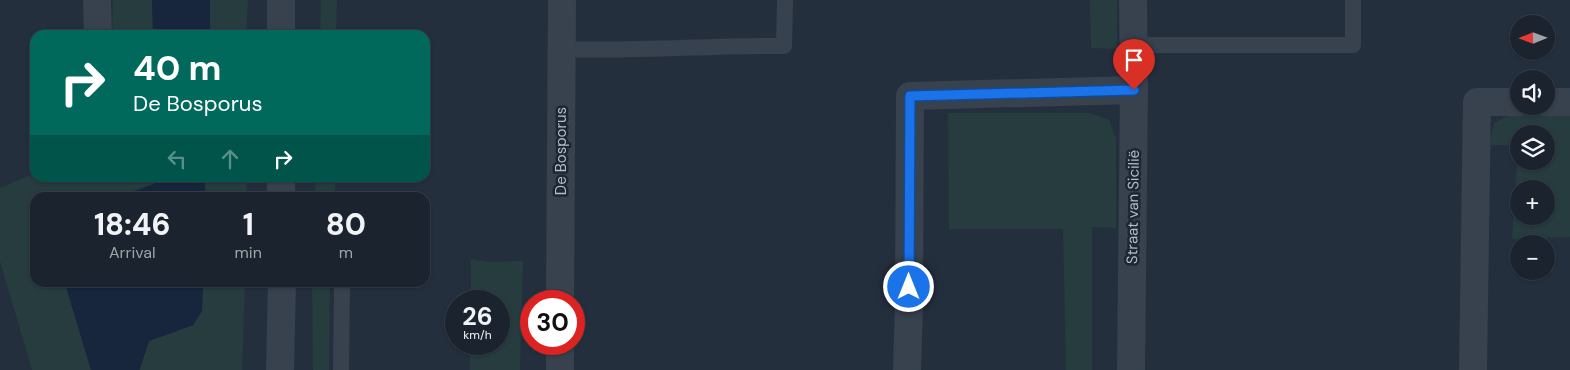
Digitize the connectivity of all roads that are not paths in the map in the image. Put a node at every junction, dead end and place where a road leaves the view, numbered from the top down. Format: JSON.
{"nodes":[{"id":1,"x":98,"y":0,"type":"edge"},
{"id":2,"x":281,"y":0,"type":"edge"},
{"id":3,"x":562,"y":0,"type":"edge"},
{"id":4,"x":785,"y":0,"type":"edge"},
{"id":5,"x":1133,"y":0,"type":"edge"},
{"id":6,"x":1353,"y":0,"type":"edge"},
{"id":7,"x":98,"y":30,"type":"edge"},
{"id":8,"x":281,"y":30,"type":"edge"},
{"id":9,"x":1134,"y":45,"type":"junction"},
{"id":10,"x":561,"y":49,"type":"junction"},
{"id":11,"x":1134,"y":90,"type":"junction"},
{"id":12,"x":1510,"y":102,"type":"edge"},
{"id":13,"x":1555,"y":102,"type":"edge"},
{"id":14,"x":1570,"y":102,"type":"edge"},
{"id":15,"x":282,"y":287,"type":"edge"},
{"id":16,"x":342,"y":287,"type":"edge"},
{"id":17,"x":560,"y":290,"type":"edge"},
{"id":18,"x":560,"y":355,"type":"edge"},
{"id":19,"x":280,"y":370,"type":"edge"},
{"id":20,"x":341,"y":370,"type":"edge"},
{"id":21,"x":560,"y":370,"type":"edge"},
{"id":22,"x":907,"y":370,"type":"edge"},
{"id":23,"x":1131,"y":370,"type":"edge"},
{"id":24,"x":1473,"y":370,"type":"edge"}],
"edges":[{"from":1,"to":7,"type":"street"},
{"from":2,"to":8,"type":"street"},
{"from":3,"to":10,"type":"street","name":"De Bosporus"},
{"from":4,"to":10,"type":"lane"},
{"from":5,"to":9,"type":"street","name":"Straat van Sicilië"},
{"from":6,"to":9,"type":"lane"},
{"from":9,"to":11,"type":"street","name":"Straat van Sicilië"},
{"from":10,"to":17,"type":"street","name":"De Bosporus"},
{"from":11,"to":22,"type":"street"},
{"from":11,"to":23,"type":"street","name":"Straat van Sicilië"},
{"from":12,"to":24,"type":"street"},
{"from":13,"to":14,"type":"street"},
{"from":15,"to":19,"type":"street"},
{"from":16,"to":20,"type":"lane"},
{"from":18,"to":21,"type":"street"}]}
